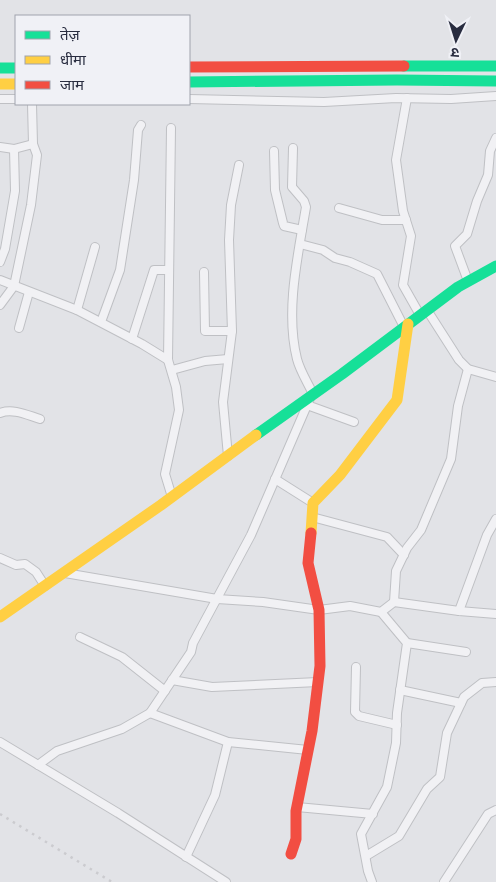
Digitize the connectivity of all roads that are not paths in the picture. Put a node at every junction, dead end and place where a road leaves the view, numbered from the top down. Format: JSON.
{"nodes":[{"id":1,"x":496,"y":66,"type":"edge"},
{"id":2,"x":190,"y":67,"type":"edge"},
{"id":3,"x":0,"y":68,"type":"edge"},
{"id":4,"x":15,"y":68,"type":"edge"},
{"id":5,"x":496,"y":81,"type":"edge"},
{"id":6,"x":190,"y":82,"type":"edge"},
{"id":7,"x":0,"y":84,"type":"edge"},
{"id":8,"x":15,"y":84,"type":"edge"},
{"id":9,"x":496,"y":96,"type":"edge"},
{"id":10,"x":407,"y":98,"type":"junction"},
{"id":11,"x":0,"y":99,"type":"edge"},
{"id":12,"x":15,"y":99,"type":"edge"},
{"id":13,"x":190,"y":99,"type":"edge"},
{"id":14,"x":32,"y":105,"type":"edge"},
{"id":15,"x":141,"y":125,"type":"dead end"},
{"id":16,"x":172,"y":128,"type":"dead end"},
{"id":17,"x":496,"y":138,"type":"edge"},
{"id":18,"x":33,"y":144,"type":"junction"},
{"id":19,"x":0,"y":147,"type":"edge"},
{"id":20,"x":293,"y":148,"type":"dead end"},
{"id":21,"x":14,"y":149,"type":"junction"},
{"id":22,"x":274,"y":151,"type":"dead end"},
{"id":23,"x":239,"y":165,"type":"dead end"},
{"id":24,"x":339,"y":208,"type":"dead end"},
{"id":25,"x":406,"y":220,"type":"junction"},
{"id":26,"x":302,"y":230,"type":"junction"},
{"id":27,"x":300,"y":244,"type":"junction"},
{"id":28,"x":95,"y":247,"type":"dead end"},
{"id":29,"x":0,"y":262,"type":"edge"},
{"id":30,"x":496,"y":266,"type":"edge"},
{"id":31,"x":169,"y":270,"type":"junction"},
{"id":32,"x":204,"y":272,"type":"dead end"},
{"id":33,"x":0,"y":280,"type":"edge"},
{"id":34,"x":468,"y":281,"type":"junction"},
{"id":35,"x":14,"y":286,"type":"junction"},
{"id":36,"x":30,"y":292,"type":"junction"},
{"id":37,"x":0,"y":305,"type":"edge"},
{"id":38,"x":77,"y":310,"type":"junction"},
{"id":39,"x":424,"y":313,"type":"junction"},
{"id":40,"x":101,"y":322,"type":"junction"},
{"id":41,"x":406,"y":326,"type":"junction"},
{"id":42,"x":19,"y":328,"type":"dead end"},
{"id":43,"x":232,"y":331,"type":"junction"},
{"id":44,"x":132,"y":339,"type":"junction"},
{"id":45,"x":228,"y":359,"type":"junction"},
{"id":46,"x":168,"y":360,"type":"junction"},
{"id":47,"x":468,"y":369,"type":"junction"},
{"id":48,"x":172,"y":370,"type":"junction"},
{"id":49,"x":496,"y":377,"type":"edge"},
{"id":50,"x":310,"y":398,"type":"junction"},
{"id":51,"x":0,"y":413,"type":"edge"},
{"id":52,"x":40,"y":419,"type":"dead end"},
{"id":53,"x":354,"y":422,"type":"dead end"},
{"id":54,"x":228,"y":456,"type":"junction"},
{"id":55,"x":275,"y":479,"type":"junction"},
{"id":56,"x":172,"y":497,"type":"junction"},
{"id":57,"x":313,"y":503,"type":"junction"},
{"id":58,"x":312,"y":517,"type":"junction"},
{"id":59,"x":496,"y":519,"type":"edge"},
{"id":60,"x":404,"y":555,"type":"junction"},
{"id":61,"x":0,"y":558,"type":"edge"},
{"id":62,"x":65,"y":573,"type":"junction"},
{"id":63,"x":46,"y":586,"type":"junction"},
{"id":64,"x":217,"y":599,"type":"junction"},
{"id":65,"x":394,"y":602,"type":"junction"},
{"id":66,"x":318,"y":610,"type":"junction"},
{"id":67,"x":381,"y":612,"type":"junction"},
{"id":68,"x":459,"y":612,"type":"junction"},
{"id":69,"x":496,"y":614,"type":"edge"},
{"id":70,"x":0,"y":617,"type":"edge"},
{"id":71,"x":80,"y":637,"type":"dead end"},
{"id":72,"x":407,"y":643,"type":"junction"},
{"id":73,"x":466,"y":652,"type":"dead end"},
{"id":74,"x":356,"y":667,"type":"dead end"},
{"id":75,"x":172,"y":680,"type":"junction"},
{"id":76,"x":318,"y":682,"type":"junction"},
{"id":77,"x":496,"y":682,"type":"edge"},
{"id":78,"x":400,"y":690,"type":"junction"},
{"id":79,"x":164,"y":691,"type":"junction"},
{"id":80,"x":461,"y":703,"type":"junction"},
{"id":81,"x":150,"y":712,"type":"junction"},
{"id":82,"x":397,"y":725,"type":"junction"},
{"id":83,"x":0,"y":742,"type":"edge"},
{"id":84,"x":228,"y":742,"type":"junction"},
{"id":85,"x":308,"y":750,"type":"junction"},
{"id":86,"x":38,"y":765,"type":"junction"},
{"id":87,"x":297,"y":807,"type":"junction"},
{"id":88,"x":496,"y":810,"type":"edge"},
{"id":89,"x":373,"y":814,"type":"junction"},
{"id":90,"x":291,"y":854,"type":"dead end"},
{"id":91,"x":366,"y":856,"type":"junction"},
{"id":92,"x":186,"y":857,"type":"junction"},
{"id":93,"x":226,"y":882,"type":"edge"},
{"id":94,"x":372,"y":882,"type":"edge"},
{"id":95,"x":444,"y":882,"type":"edge"}],
"edges":[{"from":1,"to":2,"type":"main road"},
{"from":3,"to":4,"type":"main road"},
{"from":5,"to":6,"type":"main road"},
{"from":7,"to":8,"type":"main road"},
{"from":9,"to":10,"type":"street"},
{"from":10,"to":13,"type":"street"},
{"from":10,"to":25,"type":"street"},
{"from":11,"to":12,"type":"street"},
{"from":14,"to":18,"type":"street"},
{"from":15,"to":40,"type":"street"},
{"from":16,"to":31,"type":"street"},
{"from":17,"to":34,"type":"street"},
{"from":18,"to":21,"type":"street"},
{"from":18,"to":35,"type":"street"},
{"from":19,"to":21,"type":"street"},
{"from":20,"to":26,"type":"street"},
{"from":21,"to":29,"type":"street"},
{"from":22,"to":26,"type":"street"},
{"from":23,"to":43,"type":"street"},
{"from":24,"to":25,"type":"street"},
{"from":25,"to":39,"type":"street"},
{"from":26,"to":27,"type":"street"},
{"from":27,"to":41,"type":"street"},
{"from":27,"to":50,"type":"street"},
{"from":28,"to":38,"type":"street"},
{"from":30,"to":34,"type":"main road"},
{"from":31,"to":44,"type":"street"},
{"from":31,"to":46,"type":"street"},
{"from":32,"to":43,"type":"street"},
{"from":33,"to":35,"type":"street"},
{"from":34,"to":39,"type":"main road"},
{"from":35,"to":36,"type":"street"},
{"from":35,"to":37,"type":"street"},
{"from":36,"to":38,"type":"street"},
{"from":36,"to":42,"type":"street"},
{"from":38,"to":40,"type":"street"},
{"from":39,"to":41,"type":"main road"},
{"from":39,"to":47,"type":"street"},
{"from":40,"to":44,"type":"street"},
{"from":41,"to":50,"type":"main road"},
{"from":41,"to":57,"type":"main road"},
{"from":43,"to":45,"type":"street"},
{"from":44,"to":46,"type":"street"},
{"from":45,"to":48,"type":"street"},
{"from":45,"to":54,"type":"street"},
{"from":46,"to":48,"type":"street"},
{"from":47,"to":49,"type":"street"},
{"from":47,"to":60,"type":"street"},
{"from":48,"to":56,"type":"street"},
{"from":50,"to":53,"type":"street"},
{"from":50,"to":54,"type":"main road"},
{"from":50,"to":55,"type":"street"},
{"from":51,"to":52,"type":"street"},
{"from":54,"to":56,"type":"main road"},
{"from":55,"to":57,"type":"street"},
{"from":55,"to":64,"type":"street"},
{"from":56,"to":62,"type":"main road"},
{"from":57,"to":58,"type":"main road"},
{"from":58,"to":60,"type":"street"},
{"from":58,"to":66,"type":"main road"},
{"from":59,"to":68,"type":"street"},
{"from":60,"to":65,"type":"street"},
{"from":61,"to":63,"type":"street"},
{"from":62,"to":63,"type":"main road"},
{"from":62,"to":64,"type":"street"},
{"from":63,"to":70,"type":"main road"},
{"from":64,"to":66,"type":"street"},
{"from":64,"to":75,"type":"street"},
{"from":65,"to":67,"type":"street"},
{"from":65,"to":68,"type":"street"},
{"from":66,"to":67,"type":"street"},
{"from":66,"to":76,"type":"main road"},
{"from":67,"to":72,"type":"street"},
{"from":68,"to":69,"type":"street"},
{"from":71,"to":79,"type":"street"},
{"from":72,"to":73,"type":"street"},
{"from":72,"to":78,"type":"street"},
{"from":74,"to":82,"type":"street"},
{"from":75,"to":76,"type":"street"},
{"from":75,"to":79,"type":"street"},
{"from":76,"to":85,"type":"main road"},
{"from":77,"to":80,"type":"street"},
{"from":78,"to":80,"type":"street"},
{"from":78,"to":82,"type":"street"},
{"from":79,"to":81,"type":"street"},
{"from":80,"to":91,"type":"street"},
{"from":81,"to":84,"type":"street"},
{"from":81,"to":86,"type":"street"},
{"from":82,"to":89,"type":"street"},
{"from":83,"to":86,"type":"street"},
{"from":84,"to":85,"type":"street"},
{"from":84,"to":92,"type":"street"},
{"from":85,"to":87,"type":"main road"},
{"from":86,"to":92,"type":"street"},
{"from":87,"to":89,"type":"street"},
{"from":87,"to":90,"type":"main road"},
{"from":88,"to":95,"type":"street"},
{"from":89,"to":91,"type":"street"},
{"from":91,"to":94,"type":"street"},
{"from":92,"to":93,"type":"street"}]}
